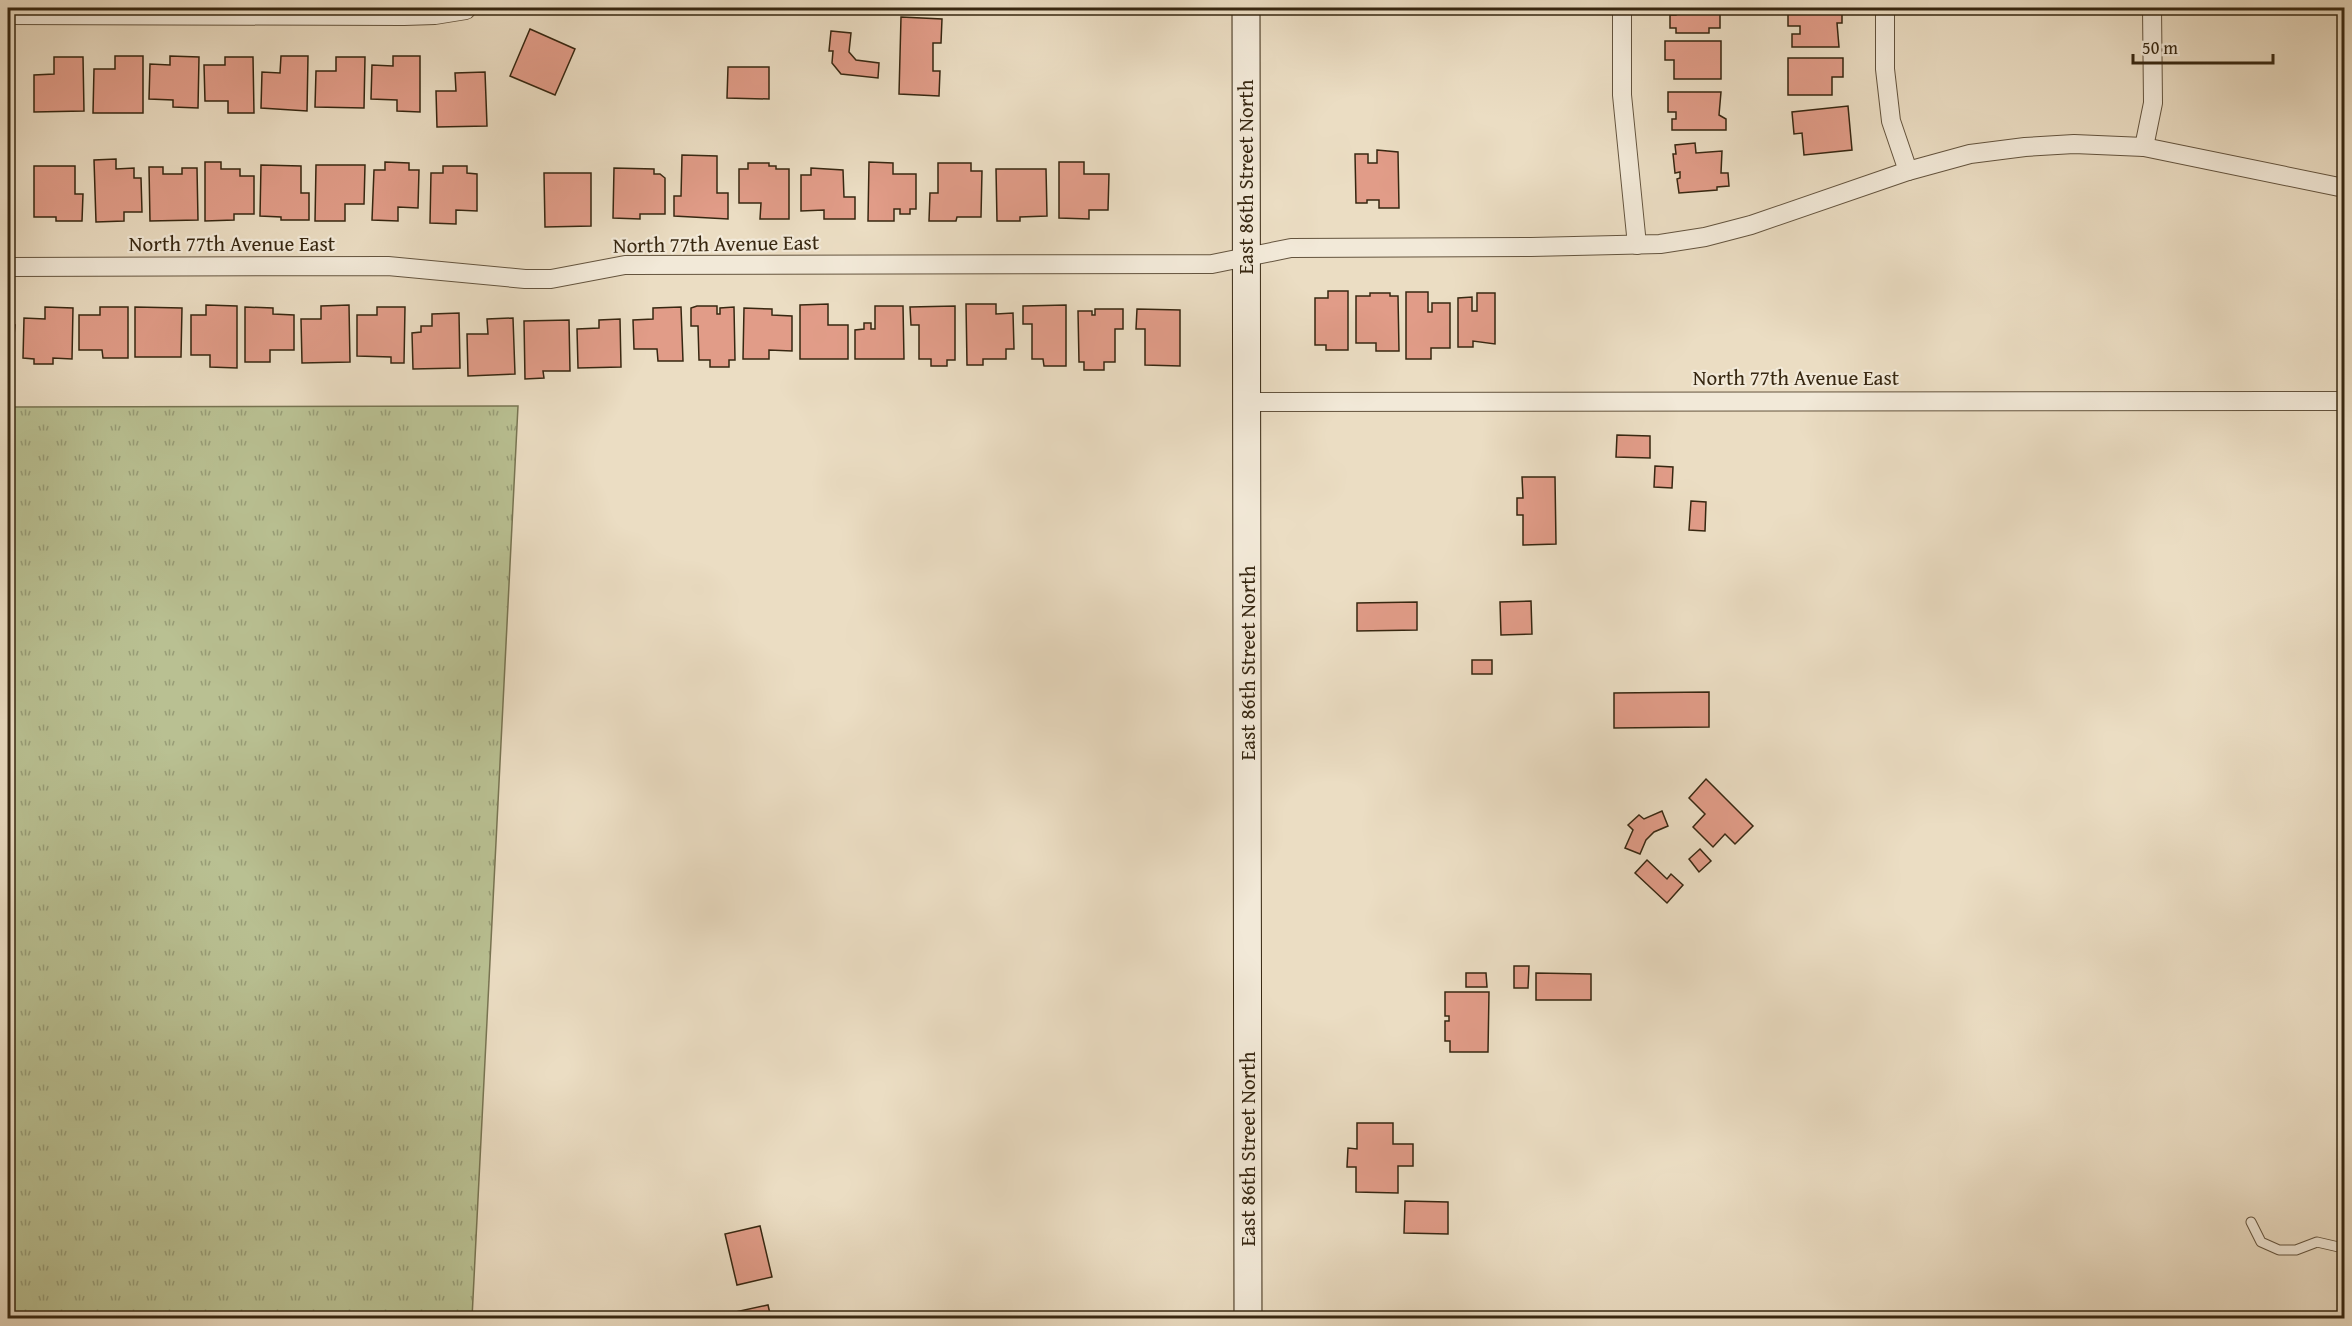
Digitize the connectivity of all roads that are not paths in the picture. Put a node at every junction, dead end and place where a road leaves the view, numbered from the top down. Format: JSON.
{"nodes":[{"id":1,"x":1246,"y":8,"type":"edge"},
{"id":2,"x":1622,"y":8,"type":"edge"},
{"id":3,"x":1885,"y":8,"type":"edge"},
{"id":4,"x":2152,"y":8,"type":"edge"},
{"id":5,"x":466,"y":10,"type":"dead end"},
{"id":6,"x":8,"y":15,"type":"edge"},
{"id":7,"x":2144,"y":147,"type":"junction"},
{"id":8,"x":1908,"y":171,"type":"junction"},
{"id":9,"x":2344,"y":188,"type":"edge"},
{"id":10,"x":1637,"y":244,"type":"junction"},
{"id":11,"x":1247,"y":258,"type":"junction"},
{"id":12,"x":8,"y":267,"type":"edge"},
{"id":13,"x":2344,"y":401,"type":"edge"},
{"id":14,"x":1247,"y":402,"type":"junction"},
{"id":15,"x":2251,"y":1222,"type":"dead end"},
{"id":16,"x":2344,"y":1250,"type":"edge"},
{"id":17,"x":1248,"y":1318,"type":"edge"}],
"edges":[{"from":1,"to":11,"type":"street","name":"East 86th Street North"},
{"from":2,"to":10,"type":"street"},
{"from":3,"to":8,"type":"street"},
{"from":4,"to":7,"type":"street"},
{"from":5,"to":6,"type":"street"},
{"from":7,"to":8,"type":"street","name":"North 77th Avenue East"},
{"from":7,"to":9,"type":"street","name":"North 77th Avenue East"},
{"from":8,"to":10,"type":"street","name":"North 77th Avenue East"},
{"from":10,"to":11,"type":"street","name":"North 77th Avenue East"},
{"from":11,"to":12,"type":"street","name":"North 77th Avenue East"},
{"from":11,"to":14,"type":"street","name":"East 86th Street North"},
{"from":13,"to":14,"type":"street","name":"North 77th Avenue East"},
{"from":14,"to":17,"type":"street","name":"East 86th Street North"},
{"from":15,"to":16,"type":"lane"}]}
